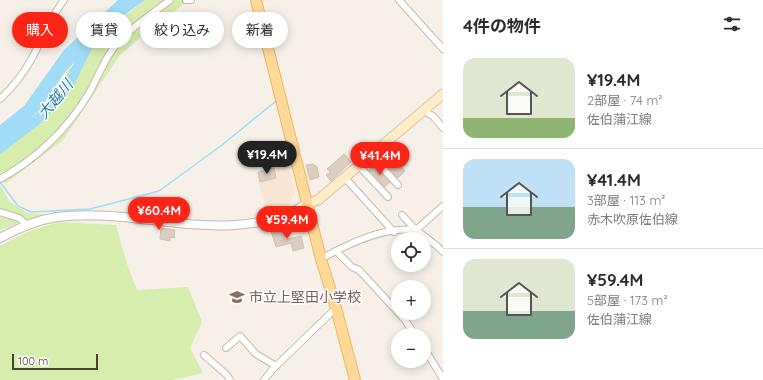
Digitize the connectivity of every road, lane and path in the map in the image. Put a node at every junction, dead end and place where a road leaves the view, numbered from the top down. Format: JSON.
{"nodes":[{"id":1,"x":64,"y":0,"type":"edge"},
{"id":2,"x":170,"y":0,"type":"edge"},
{"id":3,"x":186,"y":0,"type":"edge"},
{"id":4,"x":191,"y":0,"type":"edge"},
{"id":5,"x":256,"y":0,"type":"edge"},
{"id":6,"x":399,"y":0,"type":"edge"},
{"id":7,"x":443,"y":49,"type":"edge"},
{"id":8,"x":443,"y":94,"type":"edge"},
{"id":9,"x":0,"y":99,"type":"edge"},
{"id":10,"x":424,"y":111,"type":"junction"},
{"id":11,"x":443,"y":128,"type":"edge"},
{"id":12,"x":371,"y":155,"type":"junction"},
{"id":13,"x":359,"y":166,"type":"junction"},
{"id":14,"x":345,"y":178,"type":"junction"},
{"id":15,"x":0,"y":179,"type":"edge"},
{"id":16,"x":398,"y":185,"type":"dead end"},
{"id":17,"x":388,"y":197,"type":"dead end"},
{"id":18,"x":307,"y":204,"type":"junction"},
{"id":19,"x":443,"y":206,"type":"edge"},
{"id":20,"x":0,"y":212,"type":"edge"},
{"id":21,"x":402,"y":216,"type":"dead end"},
{"id":22,"x":27,"y":225,"type":"junction"},
{"id":23,"x":416,"y":230,"type":"junction"},
{"id":24,"x":394,"y":232,"type":"joint"},
{"id":25,"x":391,"y":233,"type":"edge"},
{"id":26,"x":0,"y":238,"type":"edge"},
{"id":27,"x":336,"y":251,"type":"junction"},
{"id":28,"x":443,"y":252,"type":"edge"},
{"id":29,"x":321,"y":259,"type":"junction"},
{"id":30,"x":336,"y":308,"type":"junction"},
{"id":31,"x":410,"y":328,"type":"edge"},
{"id":32,"x":226,"y":348,"type":"dead end"},
{"id":33,"x":204,"y":355,"type":"dead end"},
{"id":34,"x":431,"y":359,"type":"edge"},
{"id":35,"x":276,"y":366,"type":"junction"},
{"id":36,"x":443,"y":378,"type":"edge"},
{"id":37,"x":230,"y":380,"type":"edge"},
{"id":38,"x":264,"y":380,"type":"edge"},
{"id":39,"x":355,"y":380,"type":"edge"}],
"edges":[{"from":1,"to":9,"type":"street"},
{"from":2,"to":15,"type":"street"},
{"from":3,"to":4,"type":"street"},
{"from":5,"to":18,"type":"main road"},
{"from":6,"to":7,"type":"street"},
{"from":8,"to":10,"type":"main road"},
{"from":10,"to":11,"type":"street"},
{"from":10,"to":12,"type":"main road"},
{"from":12,"to":13,"type":"main road"},
{"from":12,"to":16,"type":"street"},
{"from":13,"to":14,"type":"main road"},
{"from":13,"to":17,"type":"street"},
{"from":14,"to":18,"type":"main road"},
{"from":14,"to":24,"type":"street"},
{"from":18,"to":22,"type":"street"},
{"from":18,"to":29,"type":"main road"},
{"from":19,"to":23,"type":"street"},
{"from":20,"to":22,"type":"street"},
{"from":21,"to":23,"type":"street"},
{"from":22,"to":26,"type":"street"},
{"from":23,"to":24,"type":"street"},
{"from":23,"to":28,"type":"street"},
{"from":25,"to":27,"type":"street"},
{"from":27,"to":29,"type":"street"},
{"from":27,"to":31,"type":"street"},
{"from":29,"to":30,"type":"main road"},
{"from":30,"to":35,"type":"street"},
{"from":30,"to":39,"type":"main road"},
{"from":32,"to":35,"type":"street"},
{"from":33,"to":37,"type":"street"},
{"from":34,"to":36,"type":"street"},
{"from":35,"to":38,"type":"street"}]}
